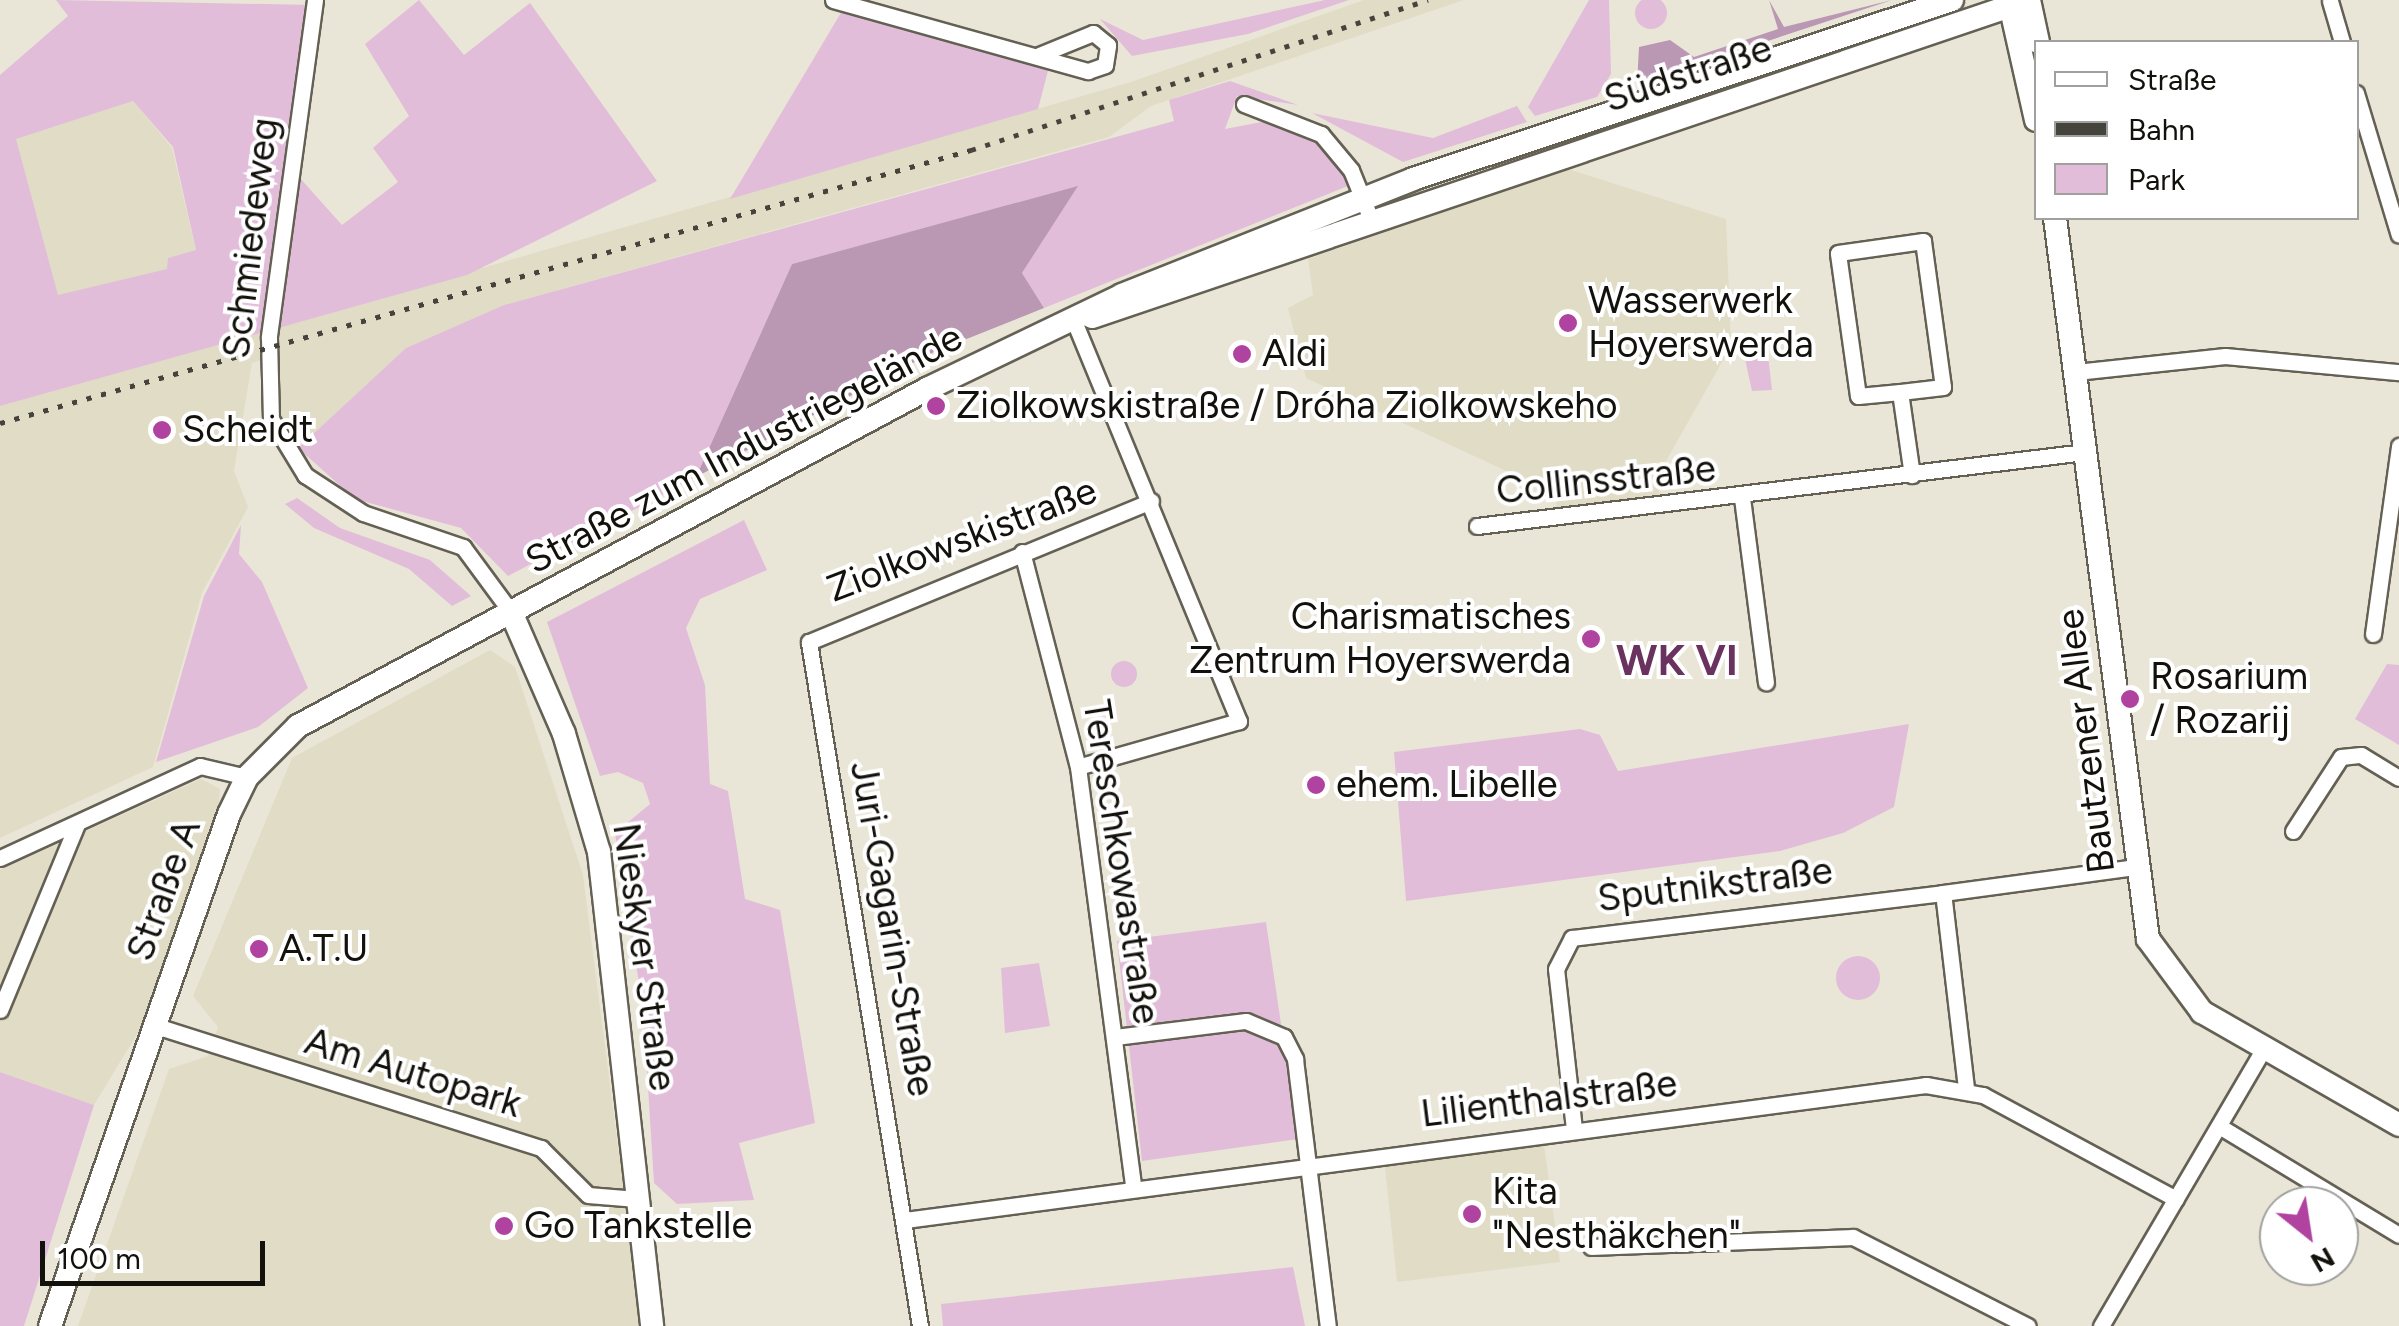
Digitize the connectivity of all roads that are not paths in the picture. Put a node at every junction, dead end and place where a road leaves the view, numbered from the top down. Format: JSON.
{"nodes":[{"id":1,"x":315,"y":0,"type":"edge"},
{"id":2,"x":832,"y":0,"type":"edge"},
{"id":3,"x":1952,"y":0,"type":"edge"},
{"id":4,"x":2330,"y":0,"type":"edge"},
{"id":5,"x":2019,"y":1,"type":"edge"},
{"id":6,"x":2037,"y":40,"type":"edge"},
{"id":7,"x":2341,"y":40,"type":"edge"},
{"id":8,"x":1039,"y":55,"type":"dead end"},
{"id":9,"x":2359,"y":102,"type":"edge"},
{"id":10,"x":1244,"y":104,"type":"dead end"},
{"id":11,"x":2034,"y":106,"type":"edge"},
{"id":12,"x":2399,"y":172,"type":"edge"},
{"id":13,"x":2381,"y":178,"type":"junction"},
{"id":14,"x":1366,"y":208,"type":"junction"},
{"id":15,"x":2055,"y":220,"type":"edge"},
{"id":16,"x":2399,"y":234,"type":"edge"},
{"id":17,"x":1079,"y":319,"type":"junction"},
{"id":18,"x":2076,"y":372,"type":"junction"},
{"id":19,"x":2399,"y":372,"type":"edge"},
{"id":20,"x":1900,"y":392,"type":"junction"},
{"id":21,"x":2399,"y":446,"type":"edge"},
{"id":22,"x":2085,"y":452,"type":"junction"},
{"id":23,"x":304,"y":474,"type":"joint"},
{"id":24,"x":1912,"y":475,"type":"junction"},
{"id":25,"x":1742,"y":498,"type":"junction"},
{"id":26,"x":1151,"y":501,"type":"junction"},
{"id":27,"x":1477,"y":526,"type":"dead end"},
{"id":28,"x":1022,"y":552,"type":"junction"},
{"id":29,"x":510,"y":612,"type":"junction"},
{"id":30,"x":2373,"y":634,"type":"dead end"},
{"id":31,"x":807,"y":651,"type":"joint"},
{"id":32,"x":1766,"y":682,"type":"dead end"},
{"id":33,"x":1078,"y":767,"type":"junction"},
{"id":34,"x":247,"y":778,"type":"junction"},
{"id":35,"x":2399,"y":778,"type":"edge"},
{"id":36,"x":78,"y":824,"type":"junction"},
{"id":37,"x":2293,"y":831,"type":"dead end"},
{"id":38,"x":0,"y":858,"type":"edge"},
{"id":39,"x":2136,"y":867,"type":"junction"},
{"id":40,"x":1943,"y":892,"type":"junction"},
{"id":41,"x":0,"y":1010,"type":"edge"},
{"id":42,"x":153,"y":1025,"type":"junction"},
{"id":43,"x":1115,"y":1036,"type":"junction"},
{"id":44,"x":2265,"y":1047,"type":"junction"},
{"id":45,"x":1966,"y":1088,"type":"junction"},
{"id":46,"x":2399,"y":1125,"type":"edge"},
{"id":47,"x":2219,"y":1126,"type":"junction"},
{"id":48,"x":1574,"y":1129,"type":"junction"},
{"id":49,"x":1308,"y":1162,"type":"junction"},
{"id":50,"x":1133,"y":1186,"type":"junction"},
{"id":51,"x":2176,"y":1198,"type":"junction"},
{"id":52,"x":637,"y":1199,"type":"junction"},
{"id":53,"x":905,"y":1220,"type":"junction"},
{"id":54,"x":2399,"y":1234,"type":"edge"},
{"id":55,"x":1591,"y":1247,"type":"dead end"},
{"id":56,"x":50,"y":1326,"type":"edge"},
{"id":57,"x":652,"y":1326,"type":"edge"},
{"id":58,"x":920,"y":1326,"type":"edge"},
{"id":59,"x":1328,"y":1326,"type":"edge"},
{"id":60,"x":2028,"y":1326,"type":"edge"},
{"id":61,"x":2100,"y":1326,"type":"edge"}],
"edges":[{"from":1,"to":23,"type":"street","name":"Schmiedeweg"},
{"from":2,"to":8,"type":"street"},
{"from":3,"to":14,"type":"main road","name":"Südstraße"},
{"from":4,"to":7,"type":"street"},
{"from":5,"to":6,"type":"main road"},
{"from":5,"to":11,"type":"main road"},
{"from":5,"to":14,"type":"main road","name":"Südstraße"},
{"from":9,"to":13,"type":"street"},
{"from":10,"to":14,"type":"street"},
{"from":12,"to":13,"type":"street"},
{"from":13,"to":16,"type":"street"},
{"from":14,"to":17,"type":"main road","name":"Straße zum Industriegelände"},
{"from":15,"to":18,"type":"main road","name":"Bautzener Allee"},
{"from":17,"to":26,"type":"street","name":"Ziolkowskistraße"},
{"from":17,"to":29,"type":"main road","name":"Straße zum Industriegelände"},
{"from":18,"to":19,"type":"street"},
{"from":18,"to":22,"type":"main road","name":"Bautzener Allee"},
{"from":20,"to":20,"type":"street"},
{"from":20,"to":24,"type":"street"},
{"from":21,"to":30,"type":"street"},
{"from":22,"to":24,"type":"street","name":"Collinsstraße"},
{"from":22,"to":39,"type":"main road","name":"Bautzener Allee"},
{"from":23,"to":29,"type":"street","name":"Straße zum Industriegelände"},
{"from":24,"to":25,"type":"street","name":"Collinsstraße"},
{"from":25,"to":27,"type":"street","name":"Collinsstraße"},
{"from":25,"to":32,"type":"street","name":"Collinsstraße"},
{"from":26,"to":28,"type":"street","name":"Ziolkowskistraße"},
{"from":26,"to":33,"type":"street","name":"Ziolkowskistraße"},
{"from":28,"to":31,"type":"street","name":"Ziolkowskistraße"},
{"from":28,"to":33,"type":"street","name":"Tereschkowastraße"},
{"from":29,"to":34,"type":"main road","name":"Straße A"},
{"from":29,"to":52,"type":"main road","name":"Nieskyer Straße"},
{"from":31,"to":53,"type":"street","name":"Juri-Gagarin-Straße"},
{"from":33,"to":43,"type":"street","name":"Tereschkowastraße"},
{"from":34,"to":36,"type":"street"},
{"from":34,"to":42,"type":"main road","name":"Straße A"},
{"from":35,"to":37,"type":"street"},
{"from":36,"to":38,"type":"street"},
{"from":36,"to":41,"type":"street"},
{"from":39,"to":40,"type":"street","name":"Sputnikstraße"},
{"from":39,"to":44,"type":"main road","name":"Bautzener Allee"},
{"from":40,"to":45,"type":"street"},
{"from":40,"to":48,"type":"street","name":"Sputnikstraße"},
{"from":42,"to":52,"type":"street","name":"Am Autopark"},
{"from":42,"to":56,"type":"main road","name":"Straße A"},
{"from":43,"to":49,"type":"street"},
{"from":43,"to":50,"type":"street","name":"Tereschkowastraße"},
{"from":44,"to":46,"type":"main road","name":"Bautzener Allee"},
{"from":44,"to":47,"type":"street"},
{"from":45,"to":48,"type":"street","name":"Lilienthalstraße"},
{"from":45,"to":51,"type":"street","name":"Lilienthalstraße"},
{"from":47,"to":51,"type":"street"},
{"from":47,"to":54,"type":"street"},
{"from":48,"to":49,"type":"street","name":"Lilienthalstraße"},
{"from":49,"to":50,"type":"street","name":"Lilienthalstraße"},
{"from":49,"to":59,"type":"street"},
{"from":50,"to":53,"type":"street","name":"Lilienthalstraße"},
{"from":51,"to":61,"type":"street"},
{"from":52,"to":57,"type":"main road","name":"Nieskyer Straße"},
{"from":53,"to":58,"type":"street","name":"Juri-Gagarin-Straße"},
{"from":55,"to":60,"type":"street"}]}
